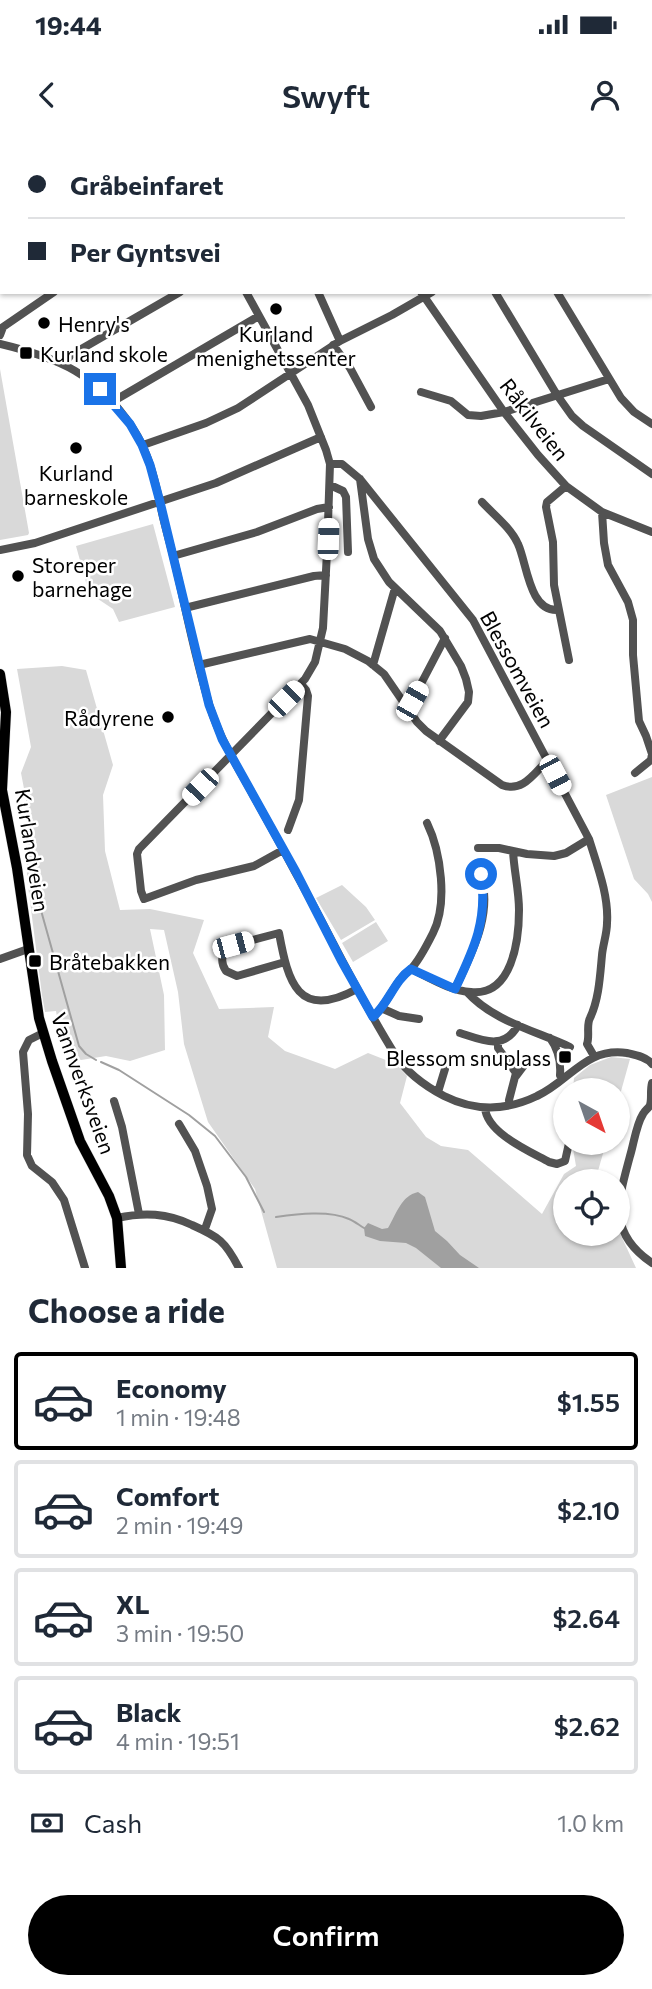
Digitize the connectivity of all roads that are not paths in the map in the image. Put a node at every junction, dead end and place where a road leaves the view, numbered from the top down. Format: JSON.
{"nodes":[{"id":1,"x":51,"y":294,"type":"edge"},
{"id":2,"x":177,"y":294,"type":"edge"},
{"id":3,"x":247,"y":294,"type":"edge"},
{"id":4,"x":319,"y":294,"type":"edge"},
{"id":5,"x":426,"y":294,"type":"edge"},
{"id":6,"x":496,"y":294,"type":"edge"},
{"id":7,"x":558,"y":294,"type":"edge"},
{"id":8,"x":259,"y":316,"type":"junction"},
{"id":9,"x":1,"y":329,"type":"edge"},
{"id":10,"x":337,"y":343,"type":"junction"},
{"id":11,"x":0,"y":344,"type":"edge"},
{"id":12,"x":63,"y":364,"type":"junction"},
{"id":13,"x":292,"y":374,"type":"junction"},
{"id":14,"x":609,"y":379,"type":"junction"},
{"id":15,"x":421,"y":392,"type":"dead end"},
{"id":16,"x":557,"y":395,"type":"junction"},
{"id":17,"x":112,"y":401,"type":"junction"},
{"id":18,"x":370,"y":407,"type":"dead end"},
{"id":19,"x":504,"y":412,"type":"junction"},
{"id":20,"x":652,"y":424,"type":"edge"},
{"id":21,"x":321,"y":437,"type":"junction"},
{"id":22,"x":142,"y":445,"type":"junction"},
{"id":23,"x":330,"y":464,"type":"junction"},
{"id":24,"x":652,"y":474,"type":"edge"},
{"id":25,"x":360,"y":479,"type":"junction"},
{"id":26,"x":330,"y":485,"type":"junction"},
{"id":27,"x":566,"y":486,"type":"junction"},
{"id":28,"x":160,"y":502,"type":"junction"},
{"id":29,"x":481,"y":502,"type":"dead end"},
{"id":30,"x":329,"y":507,"type":"junction"},
{"id":31,"x":602,"y":512,"type":"junction"},
{"id":32,"x":652,"y":532,"type":"edge"},
{"id":33,"x":328,"y":539,"type":"junction"},
{"id":34,"x":347,"y":539,"type":"junction"},
{"id":35,"x":0,"y":550,"type":"edge"},
{"id":36,"x":348,"y":552,"type":"dead end"},
{"id":37,"x":173,"y":555,"type":"junction"},
{"id":38,"x":326,"y":575,"type":"junction"},
{"id":39,"x":395,"y":588,"type":"junction"},
{"id":40,"x":185,"y":608,"type":"junction"},
{"id":41,"x":558,"y":610,"type":"junction"},
{"id":42,"x":445,"y":638,"type":"junction"},
{"id":43,"x":319,"y":643,"type":"junction"},
{"id":44,"x":569,"y":660,"type":"dead end"},
{"id":45,"x":199,"y":665,"type":"junction"},
{"id":46,"x":373,"y":665,"type":"junction"},
{"id":47,"x":0,"y":674,"type":"edge"},
{"id":48,"x":301,"y":684,"type":"junction"},
{"id":49,"x":406,"y":706,"type":"junction"},
{"id":50,"x":439,"y":741,"type":"junction"},
{"id":51,"x":230,"y":755,"type":"junction"},
{"id":52,"x":548,"y":760,"type":"junction"},
{"id":53,"x":635,"y":773,"type":"dead end"},
{"id":54,"x":427,"y":823,"type":"dead end"},
{"id":55,"x":288,"y":830,"type":"dead end"},
{"id":56,"x":589,"y":839,"type":"junction"},
{"id":57,"x":478,"y":848,"type":"dead end"},
{"id":58,"x":283,"y":850,"type":"junction"},
{"id":59,"x":513,"y":851,"type":"junction"},
{"id":60,"x":479,"y":870,"type":"dead end"},
{"id":61,"x":28,"y":949,"type":"junction"},
{"id":62,"x":0,"y":958,"type":"edge"},
{"id":63,"x":285,"y":962,"type":"junction"},
{"id":64,"x":411,"y":969,"type":"junction"},
{"id":65,"x":357,"y":989,"type":"junction"},
{"id":66,"x":455,"y":989,"type":"junction"},
{"id":67,"x":467,"y":992,"type":"junction"},
{"id":68,"x":381,"y":1008,"type":"junction"},
{"id":69,"x":373,"y":1017,"type":"junction"},
{"id":70,"x":419,"y":1020,"type":"dead end"},
{"id":71,"x":518,"y":1025,"type":"junction"},
{"id":72,"x":43,"y":1033,"type":"junction"},
{"id":73,"x":460,"y":1033,"type":"dead end"},
{"id":74,"x":550,"y":1038,"type":"junction"},
{"id":75,"x":484,"y":1040,"type":"junction"},
{"id":76,"x":498,"y":1041,"type":"junction"},
{"id":77,"x":570,"y":1047,"type":"dead end"},
{"id":78,"x":481,"y":1051,"type":"dead end"},
{"id":79,"x":594,"y":1056,"type":"junction"},
{"id":80,"x":525,"y":1064,"type":"dead end"},
{"id":81,"x":652,"y":1065,"type":"edge"},
{"id":82,"x":445,"y":1069,"type":"dead end"},
{"id":83,"x":560,"y":1075,"type":"dead end"},
{"id":84,"x":516,"y":1076,"type":"junction"},
{"id":85,"x":652,"y":1083,"type":"edge"},
{"id":86,"x":438,"y":1093,"type":"junction"},
{"id":87,"x":509,"y":1100,"type":"dead end"},
{"id":88,"x":114,"y":1101,"type":"dead end"},
{"id":89,"x":651,"y":1105,"type":"edge"},
{"id":90,"x":485,"y":1108,"type":"junction"},
{"id":91,"x":179,"y":1124,"type":"dead end"},
{"id":92,"x":566,"y":1155,"type":"edge"},
{"id":93,"x":139,"y":1214,"type":"junction"},
{"id":94,"x":117,"y":1218,"type":"junction"},
{"id":95,"x":205,"y":1229,"type":"junction"},
{"id":96,"x":652,"y":1263,"type":"edge"},
{"id":97,"x":85,"y":1268,"type":"edge"},
{"id":98,"x":121,"y":1268,"type":"edge"},
{"id":99,"x":239,"y":1268,"type":"edge"}],
"edges":[{"from":1,"to":9,"type":"street"},
{"from":2,"to":12,"type":"street"},
{"from":3,"to":8,"type":"street"},
{"from":4,"to":10,"type":"street"},
{"from":5,"to":10,"type":"street"},
{"from":5,"to":19,"type":"street","name":"Råkilveien"},
{"from":6,"to":16,"type":"street"},
{"from":7,"to":14,"type":"street"},
{"from":8,"to":13,"type":"street"},
{"from":8,"to":17,"type":"street"},
{"from":10,"to":13,"type":"street"},
{"from":10,"to":18,"type":"street"},
{"from":11,"to":12,"type":"street"},
{"from":12,"to":17,"type":"street"},
{"from":13,"to":21,"type":"street"},
{"from":13,"to":22,"type":"street"},
{"from":14,"to":16,"type":"street"},
{"from":14,"to":20,"type":"street"},
{"from":15,"to":19,"type":"street"},
{"from":16,"to":19,"type":"street"},
{"from":16,"to":24,"type":"street"},
{"from":17,"to":22,"type":"street"},
{"from":19,"to":27,"type":"street","name":"Råkilveien"},
{"from":21,"to":23,"type":"street"},
{"from":21,"to":28,"type":"street"},
{"from":22,"to":28,"type":"street"},
{"from":23,"to":25,"type":"street","name":"Blessomveien"},
{"from":23,"to":26,"type":"street"},
{"from":25,"to":39,"type":"street"},
{"from":25,"to":52,"type":"street","name":"Blessomveien"},
{"from":26,"to":30,"type":"street"},
{"from":26,"to":34,"type":"street"},
{"from":27,"to":31,"type":"street","name":"Råkilveien"},
{"from":27,"to":41,"type":"street"},
{"from":28,"to":35,"type":"street"},
{"from":28,"to":37,"type":"street"},
{"from":29,"to":41,"type":"street"},
{"from":30,"to":33,"type":"street"},
{"from":30,"to":37,"type":"street"},
{"from":31,"to":32,"type":"street","name":"Råkilveien"},
{"from":31,"to":53,"type":"street"},
{"from":33,"to":34,"type":"street"},
{"from":33,"to":38,"type":"street"},
{"from":34,"to":36,"type":"street"},
{"from":37,"to":40,"type":"street"},
{"from":38,"to":40,"type":"street"},
{"from":38,"to":43,"type":"street"},
{"from":39,"to":42,"type":"street"},
{"from":39,"to":46,"type":"street"},
{"from":40,"to":45,"type":"street"},
{"from":41,"to":44,"type":"street"},
{"from":42,"to":49,"type":"street"},
{"from":42,"to":50,"type":"street"},
{"from":43,"to":45,"type":"street"},
{"from":43,"to":46,"type":"street"},
{"from":43,"to":48,"type":"street"},
{"from":45,"to":51,"type":"street"},
{"from":46,"to":49,"type":"street"},
{"from":47,"to":61,"type":"main road","name":"Kurlandveien"},
{"from":48,"to":51,"type":"street"},
{"from":48,"to":55,"type":"street"},
{"from":49,"to":50,"type":"street"},
{"from":50,"to":52,"type":"street"},
{"from":51,"to":58,"type":"street"},
{"from":51,"to":58,"type":"street"},
{"from":52,"to":56,"type":"street","name":"Blessomveien"},
{"from":54,"to":64,"type":"street"},
{"from":56,"to":59,"type":"street"},
{"from":56,"to":79,"type":"street","name":"Blessomveien"},
{"from":57,"to":59,"type":"street"},
{"from":58,"to":65,"type":"street"},
{"from":59,"to":67,"type":"street"},
{"from":60,"to":66,"type":"street"},
{"from":61,"to":62,"type":"street"},
{"from":61,"to":72,"type":"main road","name":"Vannverksveien"},
{"from":63,"to":63,"type":"street"},
{"from":63,"to":65,"type":"street"},
{"from":64,"to":66,"type":"street"},
{"from":64,"to":68,"type":"street"},
{"from":65,"to":69,"type":"street"},
{"from":66,"to":67,"type":"street"},
{"from":67,"to":71,"type":"street"},
{"from":68,"to":69,"type":"street"},
{"from":68,"to":70,"type":"street"},
{"from":69,"to":86,"type":"street"},
{"from":71,"to":74,"type":"street"},
{"from":71,"to":76,"type":"street"},
{"from":72,"to":94,"type":"main road","name":"Vannverksveien"},
{"from":72,"to":97,"type":"street"},
{"from":73,"to":75,"type":"street"},
{"from":74,"to":77,"type":"street"},
{"from":74,"to":83,"type":"street"},
{"from":75,"to":76,"type":"street"},
{"from":75,"to":78,"type":"street"},
{"from":76,"to":84,"type":"street"},
{"from":79,"to":81,"type":"street"},
{"from":79,"to":90,"type":"street"},
{"from":80,"to":84,"type":"street"},
{"from":82,"to":86,"type":"street"},
{"from":84,"to":87,"type":"street"},
{"from":85,"to":89,"type":"street"},
{"from":86,"to":90,"type":"street"},
{"from":88,"to":93,"type":"street"},
{"from":89,"to":96,"type":"street"},
{"from":90,"to":92,"type":"street"},
{"from":91,"to":95,"type":"street"},
{"from":93,"to":94,"type":"street"},
{"from":93,"to":95,"type":"street"},
{"from":94,"to":98,"type":"main road","name":"Vannverksveien"},
{"from":95,"to":99,"type":"street"}]}
